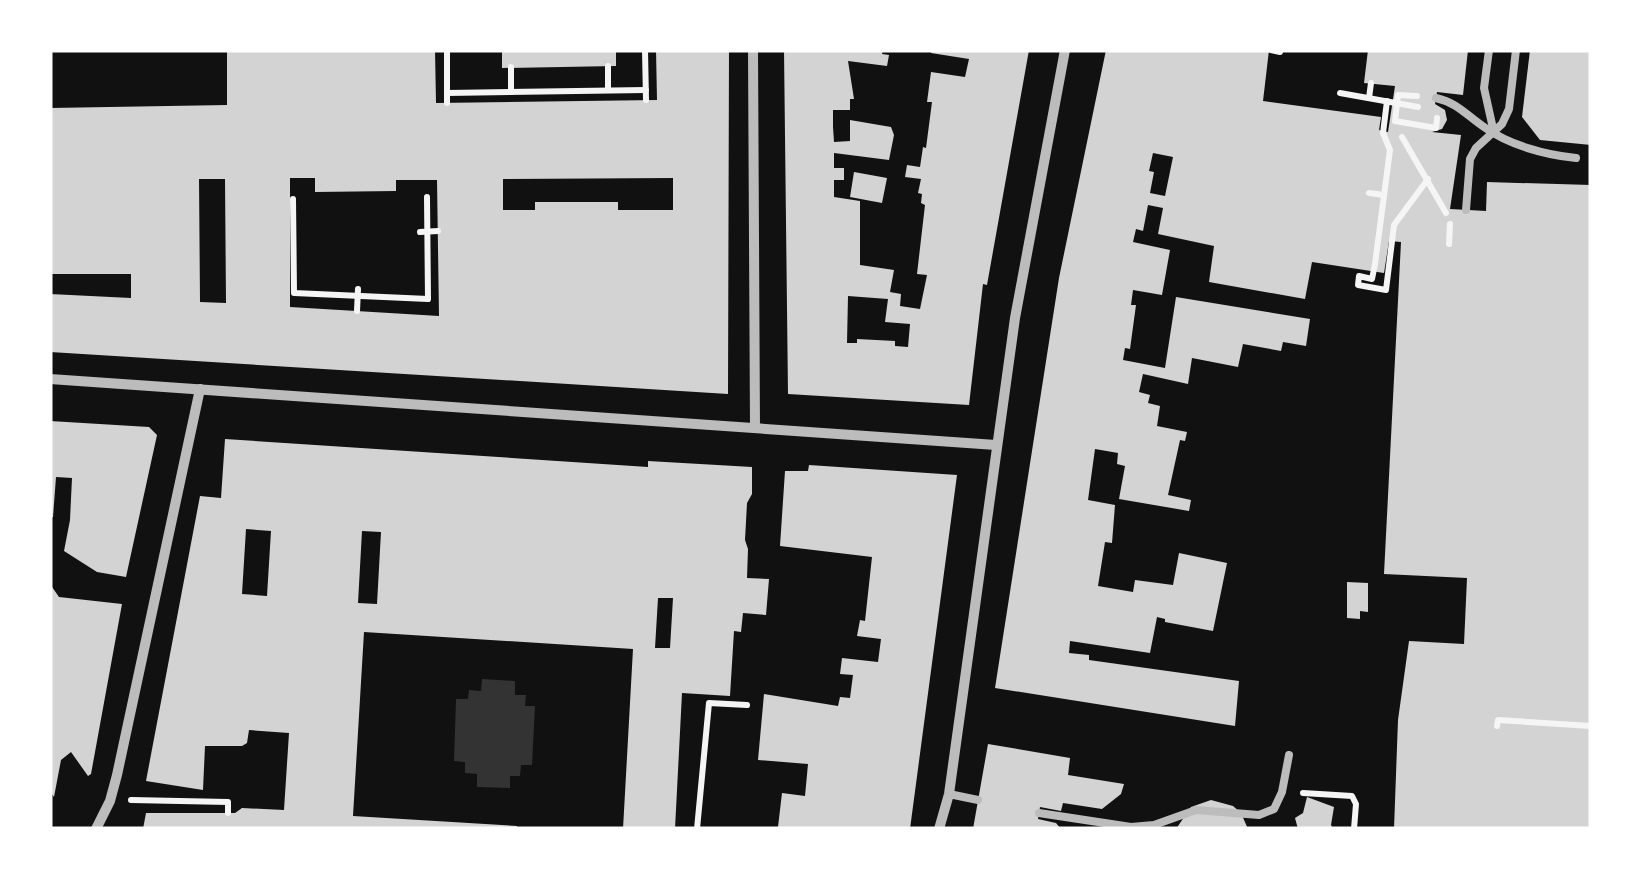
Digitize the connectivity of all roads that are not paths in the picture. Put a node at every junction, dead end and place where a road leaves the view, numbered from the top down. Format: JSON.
{"nodes":[{"id":1,"x":754,"y":50,"type":"edge"},
{"id":2,"x":1065,"y":50,"type":"edge"},
{"id":3,"x":1489,"y":50,"type":"edge"},
{"id":4,"x":1516,"y":50,"type":"edge"},
{"id":5,"x":1436,"y":98,"type":"dead end"},
{"id":6,"x":1494,"y":133,"type":"junction"},
{"id":7,"x":1576,"y":158,"type":"dead end"},
{"id":8,"x":1466,"y":210,"type":"dead end"},
{"id":9,"x":50,"y":379,"type":"edge"},
{"id":10,"x":200,"y":390,"type":"junction"},
{"id":11,"x":755,"y":428,"type":"junction"},
{"id":12,"x":996,"y":445,"type":"junction"},
{"id":13,"x":1290,"y":756,"type":"dead end"},
{"id":14,"x":949,"y":794,"type":"junction"},
{"id":15,"x":978,"y":800,"type":"dead end"},
{"id":16,"x":1039,"y":814,"type":"dead end"},
{"id":17,"x":96,"y":829,"type":"edge"},
{"id":18,"x":939,"y":829,"type":"edge"}],
"edges":[{"from":1,"to":11,"type":"street"},
{"from":2,"to":12,"type":"street"},
{"from":3,"to":6,"type":"lane"},
{"from":4,"to":6,"type":"lane"},
{"from":5,"to":6,"type":"lane"},
{"from":6,"to":7,"type":"lane"},
{"from":6,"to":8,"type":"lane"},
{"from":9,"to":10,"type":"street"},
{"from":10,"to":11,"type":"street"},
{"from":10,"to":17,"type":"street"},
{"from":11,"to":12,"type":"street"},
{"from":12,"to":14,"type":"street"},
{"from":13,"to":16,"type":"lane"},
{"from":14,"to":15,"type":"lane"},
{"from":14,"to":18,"type":"street"}]}
